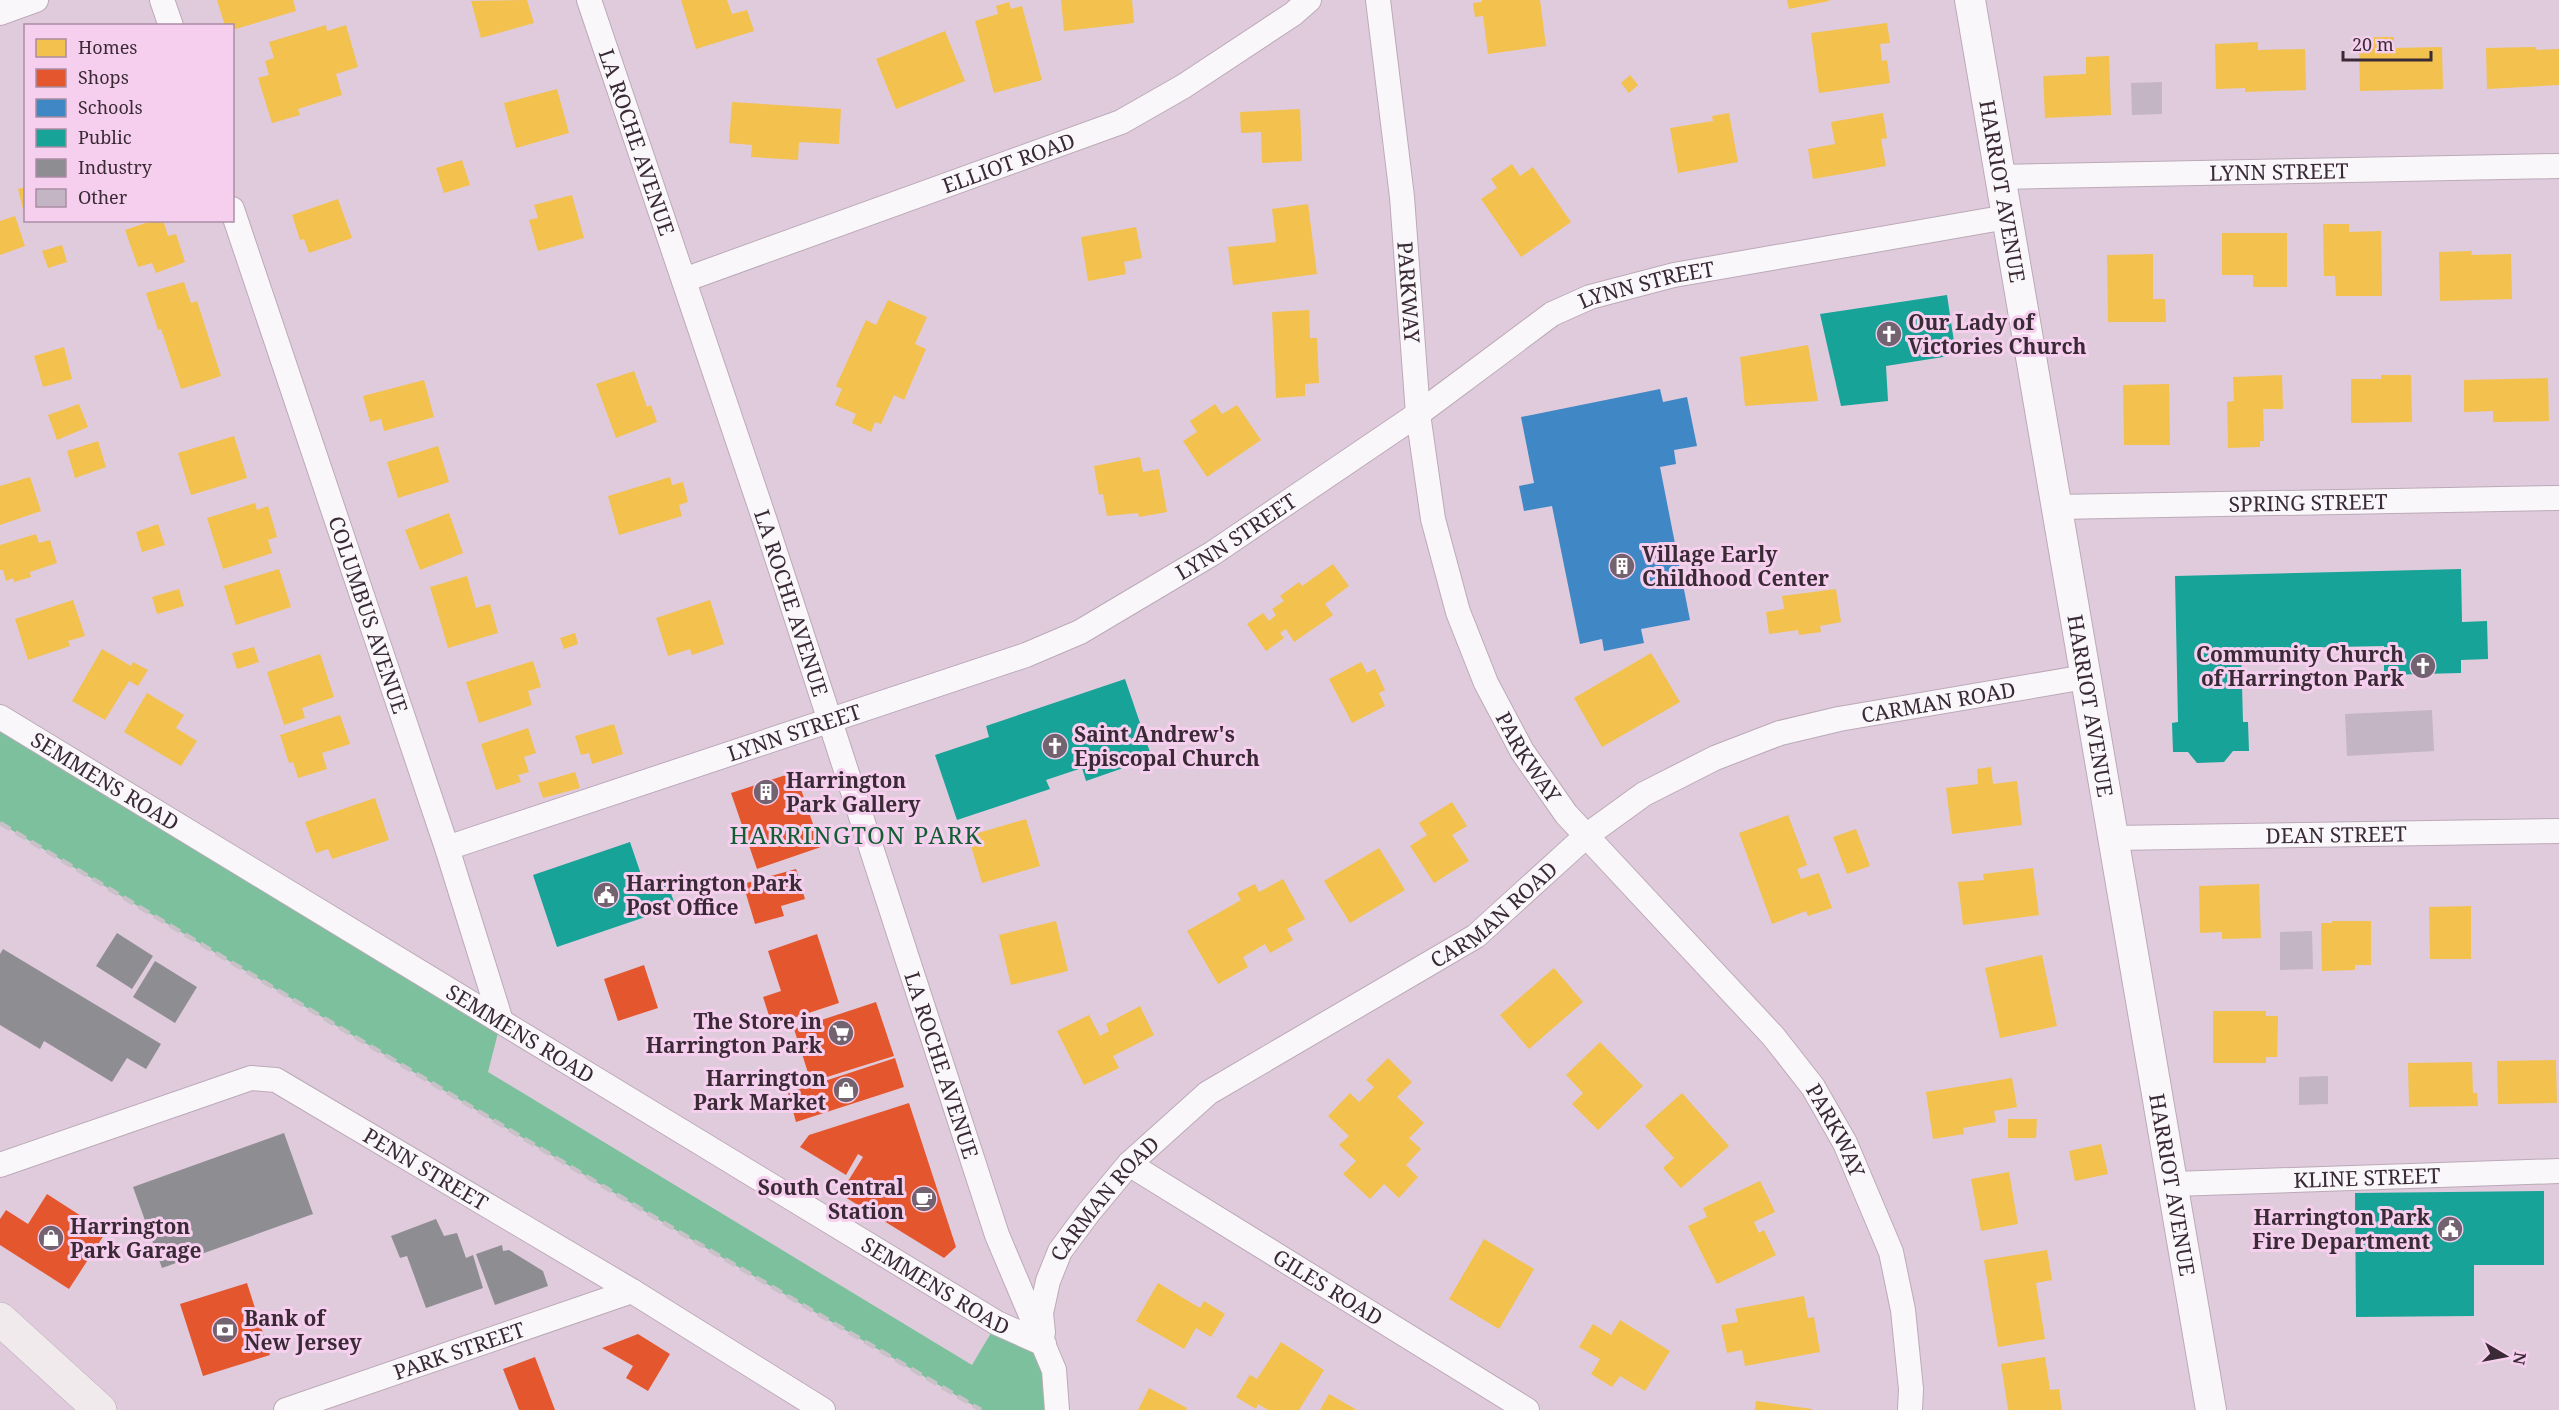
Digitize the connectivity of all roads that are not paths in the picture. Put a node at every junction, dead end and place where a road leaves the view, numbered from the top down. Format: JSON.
{"nodes":[{"id":1,"x":36,"y":0,"type":"edge"},
{"id":2,"x":162,"y":0,"type":"edge"},
{"id":3,"x":589,"y":0,"type":"edge"},
{"id":4,"x":1309,"y":0,"type":"edge"},
{"id":5,"x":1378,"y":0,"type":"edge"},
{"id":6,"x":1970,"y":0,"type":"edge"},
{"id":7,"x":0,"y":13,"type":"edge"},
{"id":8,"x":170,"y":24,"type":"edge"},
{"id":9,"x":2559,"y":166,"type":"edge"},
{"id":10,"x":2000,"y":177,"type":"junction"},
{"id":11,"x":234,"y":215,"type":"edge"},
{"id":12,"x":2007,"y":217,"type":"junction"},
{"id":13,"x":684,"y":280,"type":"junction"},
{"id":14,"x":1418,"y":414,"type":"junction"},
{"id":15,"x":2559,"y":498,"type":"edge"},
{"id":16,"x":2056,"y":507,"type":"junction"},
{"id":17,"x":2085,"y":677,"type":"junction"},
{"id":18,"x":0,"y":717,"type":"edge"},
{"id":19,"x":830,"y":722,"type":"junction"},
{"id":20,"x":2559,"y":831,"type":"edge"},
{"id":21,"x":1586,"y":836,"type":"junction"},
{"id":22,"x":2114,"y":838,"type":"junction"},
{"id":23,"x":447,"y":848,"type":"junction"},
{"id":24,"x":501,"y":1021,"type":"junction"},
{"id":25,"x":1130,"y":1164,"type":"junction"},
{"id":26,"x":0,"y":1165,"type":"edge"},
{"id":27,"x":2559,"y":1171,"type":"edge"},
{"id":28,"x":2173,"y":1184,"type":"junction"},
{"id":29,"x":632,"y":1291,"type":"junction"},
{"id":30,"x":0,"y":1319,"type":"edge"},
{"id":31,"x":1044,"y":1344,"type":"junction"},
{"id":32,"x":100,"y":1410,"type":"edge"},
{"id":33,"x":286,"y":1410,"type":"edge"},
{"id":34,"x":823,"y":1410,"type":"edge"},
{"id":35,"x":1057,"y":1410,"type":"edge"},
{"id":36,"x":1527,"y":1410,"type":"edge"},
{"id":37,"x":1910,"y":1410,"type":"edge"},
{"id":38,"x":2211,"y":1410,"type":"edge"}],
"edges":[{"from":1,"to":7,"type":"street"},
{"from":2,"to":8,"type":"street"},
{"from":3,"to":13,"type":"street","name":"LA ROCHE AVENUE"},
{"from":4,"to":13,"type":"street","name":"ELLIOT ROAD"},
{"from":5,"to":14,"type":"street","name":"PARKWAY"},
{"from":6,"to":10,"type":"street","name":"HARRIOT AVENUE"},
{"from":9,"to":10,"type":"street","name":"LYNN STREET"},
{"from":10,"to":12,"type":"street","name":"HARRIOT AVENUE"},
{"from":11,"to":23,"type":"street","name":"COLUMBUS AVENUE"},
{"from":12,"to":14,"type":"street","name":"LYNN STREET"},
{"from":12,"to":16,"type":"street","name":"HARRIOT AVENUE"},
{"from":13,"to":19,"type":"street","name":"LA ROCHE AVENUE"},
{"from":14,"to":19,"type":"street","name":"LYNN STREET"},
{"from":14,"to":21,"type":"street","name":"PARKWAY"},
{"from":15,"to":16,"type":"street","name":"SPRING STREET"},
{"from":16,"to":17,"type":"street","name":"HARRIOT AVENUE"},
{"from":17,"to":21,"type":"street","name":"CARMAN ROAD"},
{"from":17,"to":22,"type":"street","name":"HARRIOT AVENUE"},
{"from":18,"to":24,"type":"street","name":"SEMMENS ROAD"},
{"from":19,"to":23,"type":"street","name":"LYNN STREET"},
{"from":19,"to":31,"type":"street","name":"LA ROCHE AVENUE"},
{"from":20,"to":22,"type":"street","name":"DEAN STREET"},
{"from":21,"to":25,"type":"street","name":"CARMAN ROAD"},
{"from":21,"to":37,"type":"street","name":"PARKWAY"},
{"from":22,"to":28,"type":"street","name":"HARRIOT AVENUE"},
{"from":23,"to":24,"type":"street","name":"COLUMBUS AVENUE"},
{"from":24,"to":31,"type":"street","name":"SEMMENS ROAD"},
{"from":25,"to":31,"type":"street","name":"CARMAN ROAD"},
{"from":25,"to":36,"type":"street","name":"GILES ROAD"},
{"from":26,"to":29,"type":"street","name":"PENN STREET"},
{"from":27,"to":28,"type":"street","name":"KLINE STREET"},
{"from":28,"to":38,"type":"street","name":"HARRIOT AVENUE"},
{"from":29,"to":33,"type":"street","name":"PARK STREET"},
{"from":29,"to":34,"type":"street","name":"PENN STREET"},
{"from":30,"to":32,"type":"main road"},
{"from":31,"to":35,"type":"street","name":"LA ROCHE AVENUE"}]}
